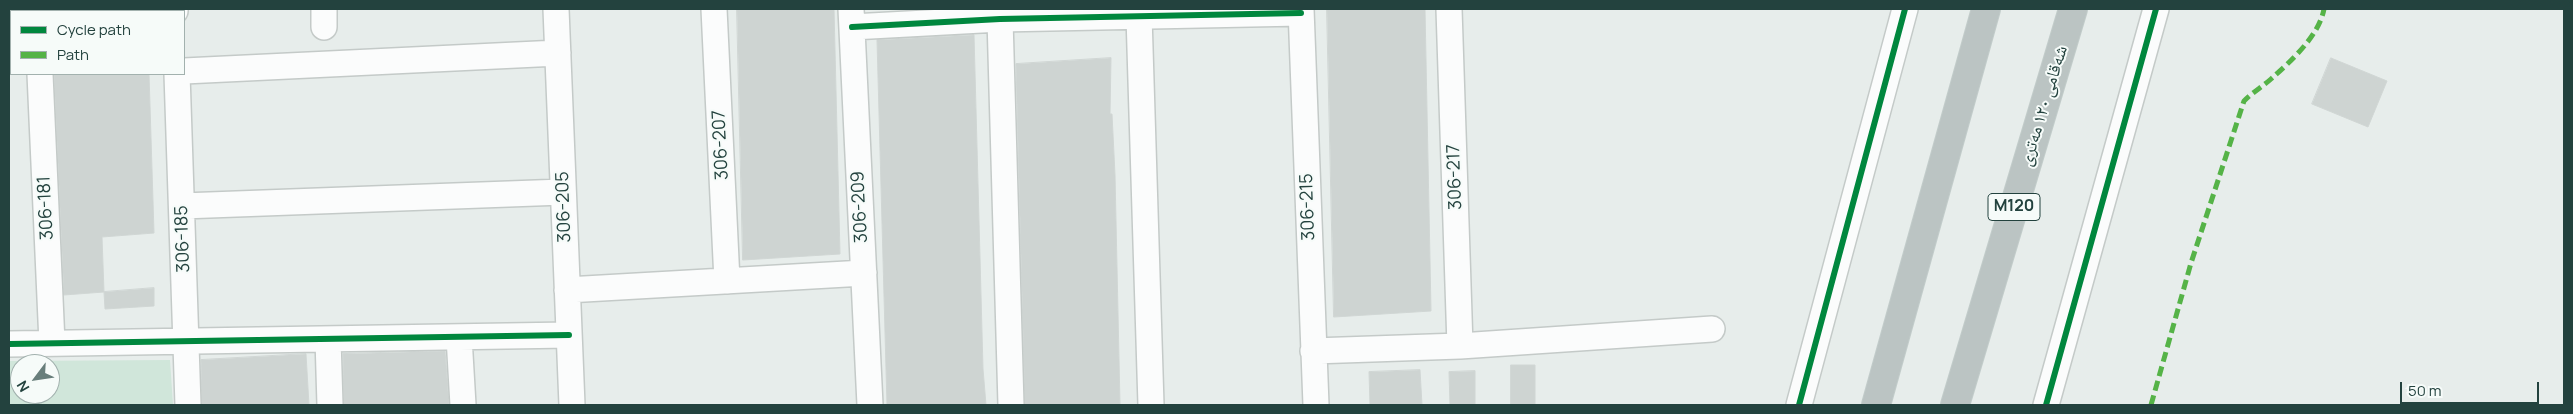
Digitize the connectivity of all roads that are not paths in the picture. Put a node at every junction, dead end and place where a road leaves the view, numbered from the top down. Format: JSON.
{"nodes":[{"id":1,"x":556,"y":9,"type":"edge"},
{"id":2,"x":714,"y":9,"type":"edge"},
{"id":3,"x":1449,"y":9,"type":"edge"},
{"id":4,"x":1905,"y":9,"type":"edge"},
{"id":5,"x":1986,"y":9,"type":"edge"},
{"id":6,"x":2073,"y":9,"type":"edge"},
{"id":7,"x":2156,"y":9,"type":"edge"},
{"id":8,"x":1301,"y":11,"type":"edge"},
{"id":9,"x":1139,"y":16,"type":"junction"},
{"id":10,"x":851,"y":18,"type":"edge"},
{"id":11,"x":1000,"y":19,"type":"junction"},
{"id":12,"x":558,"y":53,"type":"junction"},
{"id":13,"x":185,"y":71,"type":"edge"},
{"id":14,"x":40,"y":75,"type":"edge"},
{"id":15,"x":177,"y":75,"type":"edge"},
{"id":16,"x":563,"y":192,"type":"junction"},
{"id":17,"x":182,"y":206,"type":"junction"},
{"id":18,"x":864,"y":273,"type":"junction"},
{"id":19,"x":727,"y":281,"type":"junction"},
{"id":20,"x":567,"y":290,"type":"junction"},
{"id":21,"x":1712,"y":329,"type":"dead end"},
{"id":22,"x":569,"y":335,"type":"junction"},
{"id":23,"x":460,"y":337,"type":"junction"},
{"id":24,"x":328,"y":339,"type":"junction"},
{"id":25,"x":186,"y":341,"type":"junction"},
{"id":26,"x":52,"y":343,"type":"junction"},
{"id":27,"x":9,"y":344,"type":"edge"},
{"id":28,"x":1460,"y":346,"type":"junction"},
{"id":29,"x":1313,"y":351,"type":"junction"},
{"id":30,"x":188,"y":405,"type":"edge"},
{"id":31,"x":330,"y":405,"type":"edge"},
{"id":32,"x":463,"y":405,"type":"edge"},
{"id":33,"x":572,"y":405,"type":"edge"},
{"id":34,"x":870,"y":405,"type":"edge"},
{"id":35,"x":1011,"y":405,"type":"edge"},
{"id":36,"x":1151,"y":405,"type":"edge"},
{"id":37,"x":1316,"y":405,"type":"edge"},
{"id":38,"x":1799,"y":405,"type":"edge"},
{"id":39,"x":1876,"y":405,"type":"edge"},
{"id":40,"x":1955,"y":405,"type":"edge"},
{"id":41,"x":2046,"y":405,"type":"edge"}],
"edges":[{"from":1,"to":12,"type":"street","name":"306-205"},
{"from":2,"to":19,"type":"street","name":"306-207"},
{"from":3,"to":28,"type":"street","name":"306-217"},
{"from":4,"to":38,"type":"street"},
{"from":5,"to":39,"type":"highway"},
{"from":6,"to":40,"type":"highway","name":"شەقامی ١٢٠ مەتری","number":"M120"},
{"from":7,"to":41,"type":"street"},
{"from":8,"to":9,"type":"street"},
{"from":8,"to":29,"type":"street","name":"306-215"},
{"from":9,"to":11,"type":"street"},
{"from":9,"to":36,"type":"street"},
{"from":10,"to":11,"type":"street"},
{"from":10,"to":18,"type":"street","name":"306-209"},
{"from":11,"to":35,"type":"street"},
{"from":12,"to":13,"type":"street"},
{"from":12,"to":16,"type":"street","name":"306-205"},
{"from":14,"to":26,"type":"street","name":"306-181"},
{"from":15,"to":17,"type":"street","name":"306-185"},
{"from":16,"to":17,"type":"street"},
{"from":16,"to":20,"type":"street","name":"306-205"},
{"from":17,"to":25,"type":"street","name":"306-185"},
{"from":18,"to":19,"type":"street"},
{"from":18,"to":34,"type":"street","name":"306-209"},
{"from":19,"to":20,"type":"street"},
{"from":20,"to":22,"type":"street","name":"306-205"},
{"from":21,"to":28,"type":"street"},
{"from":22,"to":23,"type":"street"},
{"from":22,"to":33,"type":"street","name":"306-205"},
{"from":23,"to":24,"type":"street"},
{"from":23,"to":32,"type":"street"},
{"from":24,"to":25,"type":"street"},
{"from":24,"to":31,"type":"street"},
{"from":25,"to":26,"type":"street"},
{"from":25,"to":30,"type":"street","name":"306-185"},
{"from":26,"to":27,"type":"street"},
{"from":28,"to":29,"type":"street"},
{"from":29,"to":37,"type":"street","name":"306-215"}]}
